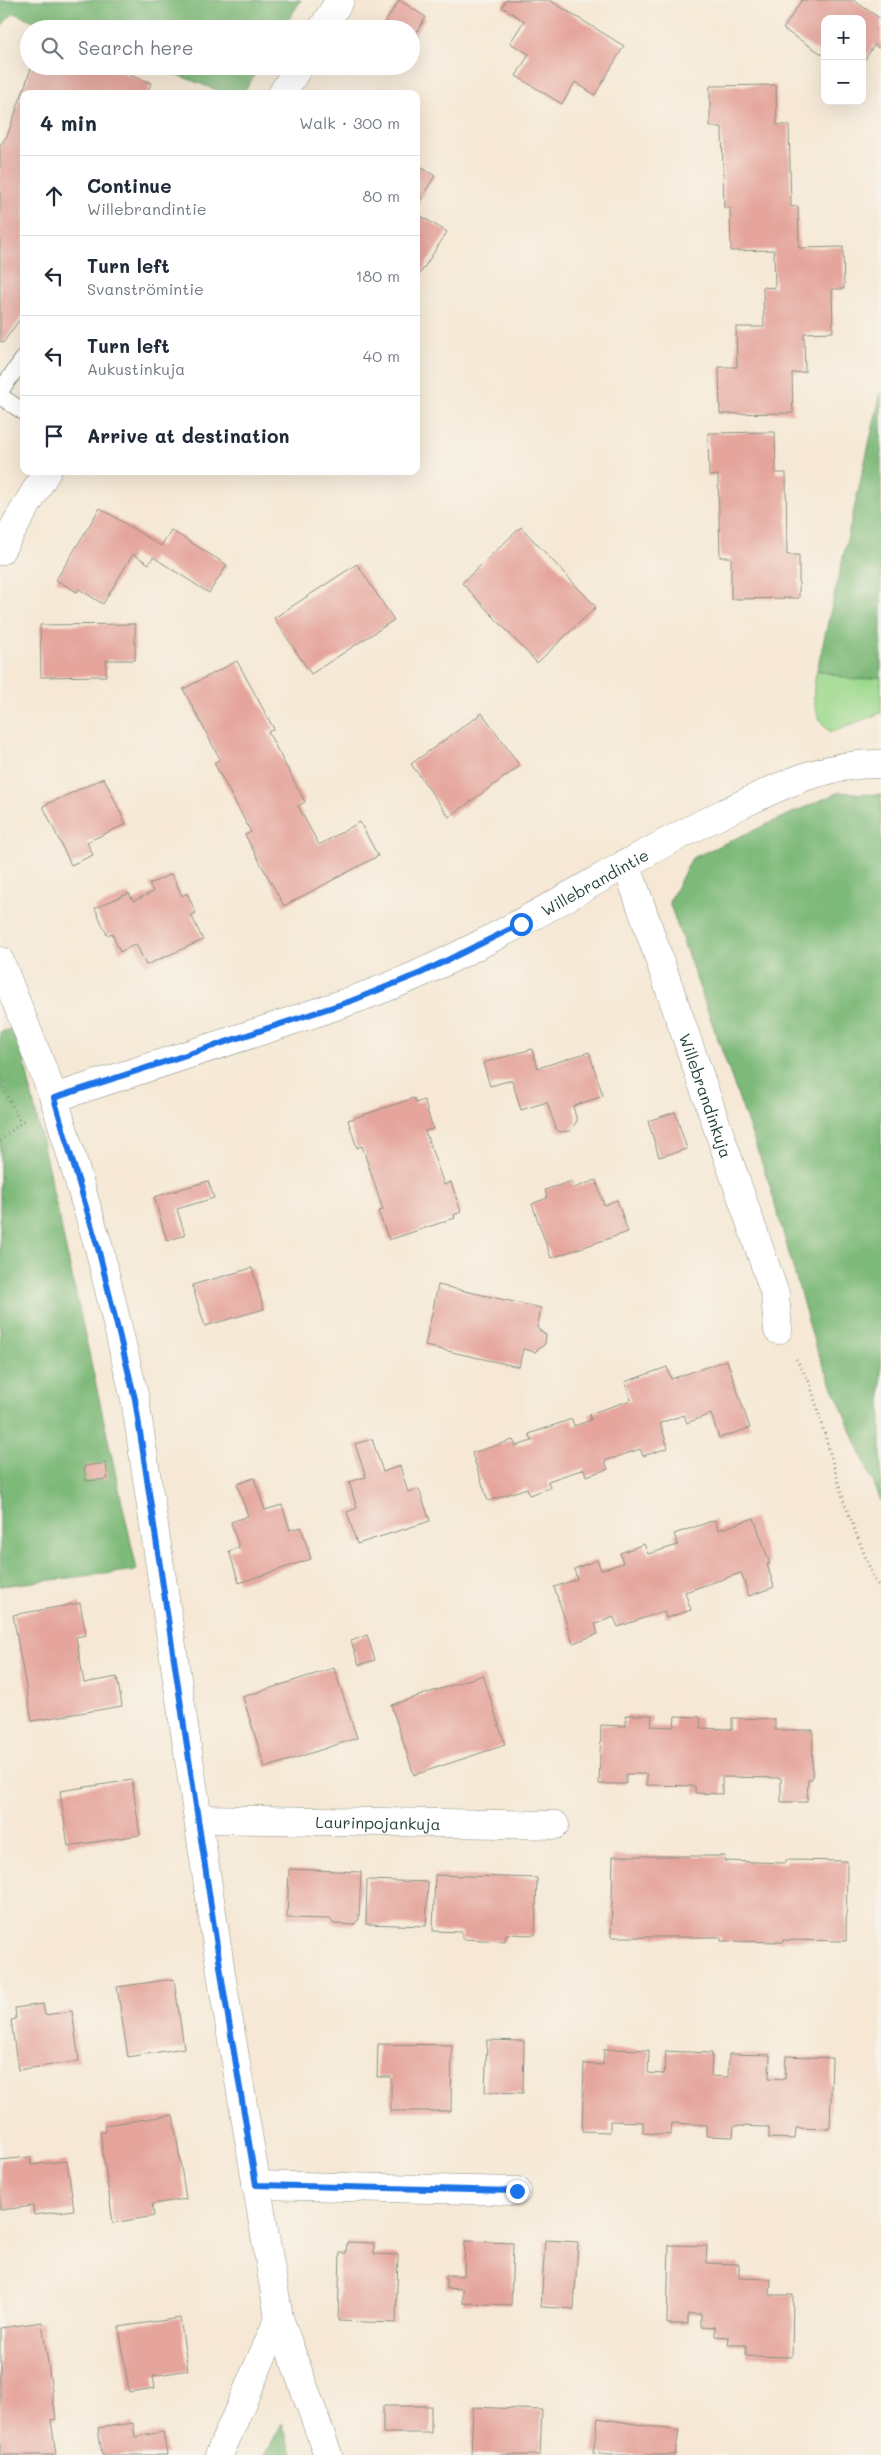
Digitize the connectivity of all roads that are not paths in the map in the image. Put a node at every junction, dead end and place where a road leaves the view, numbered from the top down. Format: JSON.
{"nodes":[{"id":1,"x":340,"y":0,"type":"edge"},
{"id":2,"x":328,"y":20,"type":"edge"},
{"id":3,"x":294,"y":75,"type":"edge"},
{"id":4,"x":284,"y":90,"type":"edge"},
{"id":5,"x":20,"y":364,"type":"edge"},
{"id":6,"x":0,"y":391,"type":"edge"},
{"id":7,"x":0,"y":396,"type":"edge"},
{"id":8,"x":20,"y":409,"type":"edge"},
{"id":9,"x":45,"y":475,"type":"edge"},
{"id":10,"x":0,"y":551,"type":"edge"},
{"id":11,"x":881,"y":764,"type":"edge"},
{"id":12,"x":626,"y":863,"type":"junction"},
{"id":13,"x":0,"y":961,"type":"edge"},
{"id":14,"x":54,"y":1098,"type":"junction"},
{"id":15,"x":778,"y":1330,"type":"road end"},
{"id":16,"x":200,"y":1819,"type":"junction"},
{"id":17,"x":555,"y":1825,"type":"dead end"},
{"id":18,"x":256,"y":2185,"type":"junction"},
{"id":19,"x":517,"y":2191,"type":"dead end"},
{"id":20,"x":279,"y":2318,"type":"junction"},
{"id":21,"x":219,"y":2455,"type":"edge"},
{"id":22,"x":328,"y":2455,"type":"edge"}],
"edges":[{"from":1,"to":2,"type":"street"},
{"from":3,"to":4,"type":"street"},
{"from":5,"to":6,"type":"lane"},
{"from":7,"to":8,"type":"lane"},
{"from":9,"to":10,"type":"street"},
{"from":11,"to":12,"type":"street","name":"Willebrandintie"},
{"from":12,"to":14,"type":"street","name":"Willebrandintie"},
{"from":12,"to":15,"type":"street","name":"Willebrandinkuja"},
{"from":13,"to":14,"type":"street"},
{"from":14,"to":16,"type":"street"},
{"from":16,"to":17,"type":"street","name":"Laurinpojankuja"},
{"from":16,"to":18,"type":"street"},
{"from":18,"to":19,"type":"street"},
{"from":18,"to":20,"type":"street"},
{"from":20,"to":21,"type":"street"},
{"from":20,"to":22,"type":"street"}]}
